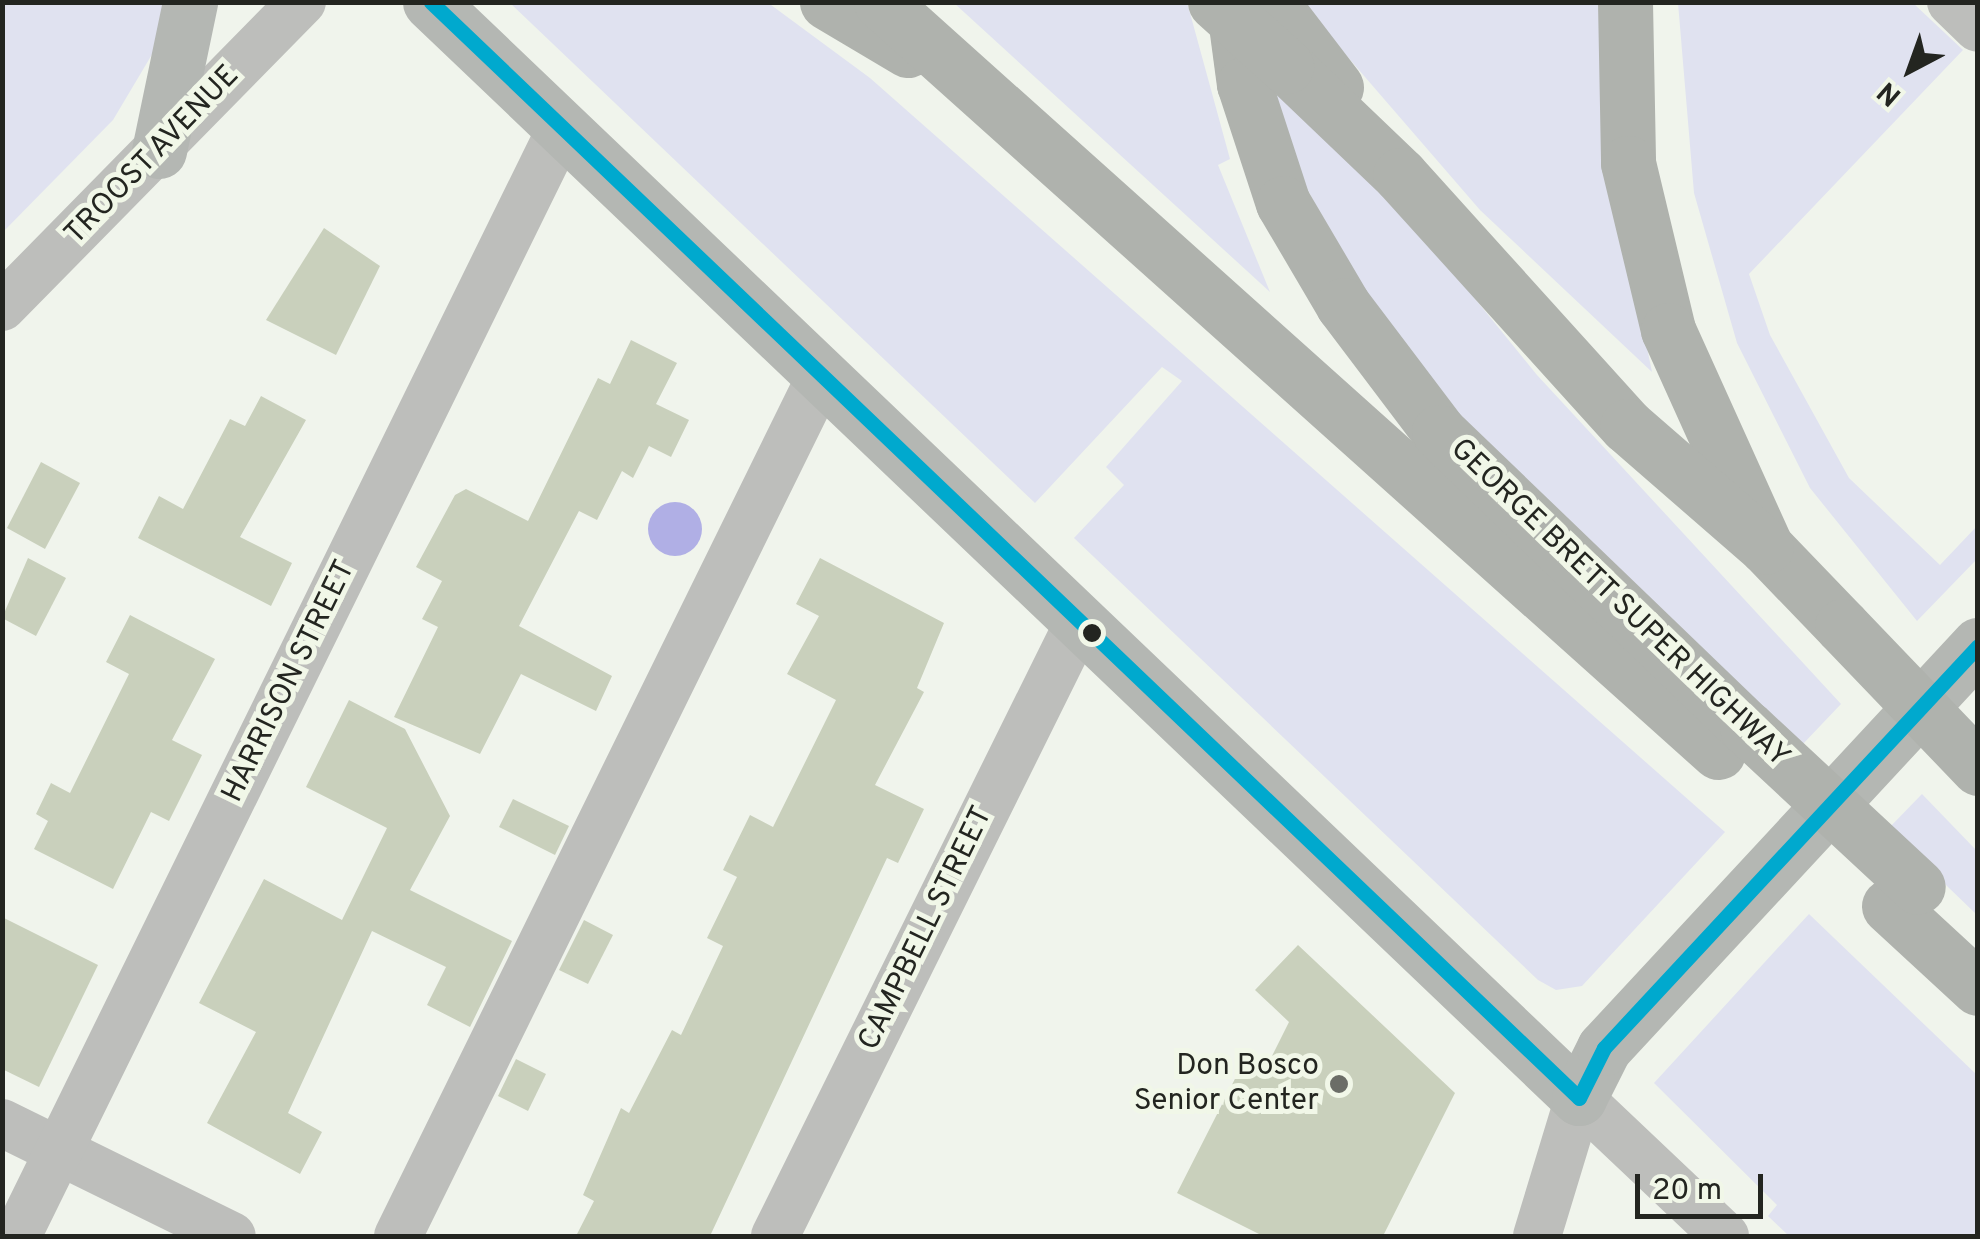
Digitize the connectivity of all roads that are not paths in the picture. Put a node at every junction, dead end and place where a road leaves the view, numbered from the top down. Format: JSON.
{"nodes":[{"id":1,"x":190,"y":2,"type":"edge"},
{"id":2,"x":302,"y":2,"type":"edge"},
{"id":3,"x":430,"y":2,"type":"edge"},
{"id":4,"x":827,"y":2,"type":"edge"},
{"id":5,"x":880,"y":2,"type":"edge"},
{"id":6,"x":1215,"y":2,"type":"edge"},
{"id":7,"x":1233,"y":2,"type":"edge"},
{"id":8,"x":1271,"y":2,"type":"edge"},
{"id":9,"x":1626,"y":2,"type":"edge"},
{"id":10,"x":1951,"y":2,"type":"edge"},
{"id":11,"x":1978,"y":28,"type":"edge"},
{"id":12,"x":1297,"y":57,"type":"junction"},
{"id":13,"x":958,"y":80,"type":"junction"},
{"id":14,"x":562,"y":127,"type":"junction"},
{"id":15,"x":160,"y":151,"type":"junction"},
{"id":16,"x":2,"y":307,"type":"edge"},
{"id":17,"x":821,"y":376,"type":"junction"},
{"id":18,"x":1766,"y":546,"type":"junction"},
{"id":19,"x":1080,"y":622,"type":"junction"},
{"id":20,"x":1978,"y":644,"type":"edge"},
{"id":21,"x":1733,"y":740,"type":"junction"},
{"id":22,"x":1978,"y":768,"type":"edge"},
{"id":23,"x":1903,"y":897,"type":"junction"},
{"id":24,"x":1978,"y":942,"type":"edge"},
{"id":25,"x":1978,"y":988,"type":"edge"},
{"id":26,"x":1579,"y":1098,"type":"junction"},
{"id":27,"x":2,"y":1123,"type":"edge"},
{"id":28,"x":60,"y":1152,"type":"junction"},
{"id":29,"x":18,"y":1236,"type":"edge"},
{"id":30,"x":232,"y":1236,"type":"edge"},
{"id":31,"x":398,"y":1236,"type":"edge"},
{"id":32,"x":775,"y":1236,"type":"edge"},
{"id":33,"x":1537,"y":1236,"type":"edge"},
{"id":34,"x":1725,"y":1236,"type":"edge"}],
"edges":[{"from":1,"to":15,"type":"main road"},
{"from":2,"to":15,"type":"street","name":"TROOST AVENUE"},
{"from":3,"to":14,"type":"main road"},
{"from":4,"to":13,"type":"highway"},
{"from":5,"to":13,"type":"highway"},
{"from":6,"to":12,"type":"highway","bridge":true},
{"from":7,"to":21,"type":"highway","name":"GEORGE BRETT SUPER HIGHWAY"},
{"from":8,"to":12,"type":"highway"},
{"from":9,"to":18,"type":"highway"},
{"from":10,"to":11,"type":"street"},
{"from":12,"to":18,"type":"highway"},
{"from":13,"to":21,"type":"highway"},
{"from":14,"to":17,"type":"main road"},
{"from":14,"to":28,"type":"street","name":"HARRISON STREET"},
{"from":15,"to":16,"type":"street","name":"TROOST AVENUE"},
{"from":17,"to":19,"type":"main road"},
{"from":17,"to":31,"type":"street"},
{"from":18,"to":22,"type":"highway","bridge":true},
{"from":19,"to":26,"type":"main road"},
{"from":19,"to":32,"type":"street","name":"CAMPBELL STREET"},
{"from":20,"to":26,"type":"main road"},
{"from":21,"to":23,"type":"highway","name":"GEORGE BRETT SUPER HIGHWAY","bridge":true},
{"from":23,"to":24,"type":"highway","name":"GEORGE BRETT SUPER HIGHWAY"},
{"from":23,"to":25,"type":"highway"},
{"from":26,"to":33,"type":"street"},
{"from":26,"to":34,"type":"street"},
{"from":27,"to":28,"type":"street"},
{"from":28,"to":29,"type":"street","name":"HARRISON STREET"},
{"from":28,"to":30,"type":"street"}]}
